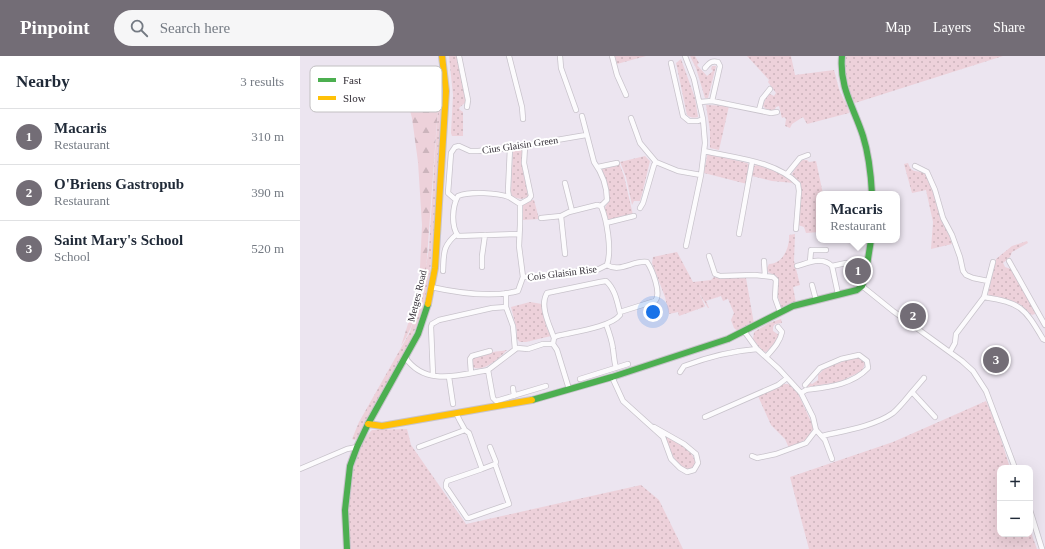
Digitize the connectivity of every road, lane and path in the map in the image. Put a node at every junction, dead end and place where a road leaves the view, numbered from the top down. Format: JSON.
{"nodes":[{"id":1,"x":442,"y":56,"type":"edge"},
{"id":2,"x":459,"y":56,"type":"edge"},
{"id":3,"x":509,"y":56,"type":"edge"},
{"id":4,"x":560,"y":56,"type":"edge"},
{"id":5,"x":612,"y":56,"type":"edge"},
{"id":6,"x":685,"y":56,"type":"edge"},
{"id":7,"x":842,"y":56,"type":"edge"},
{"id":8,"x":671,"y":63,"type":"dead end"},
{"id":9,"x":705,"y":68,"type":"dead end"},
{"id":10,"x":770,"y":89,"type":"dead end"},
{"id":11,"x":626,"y":95,"type":"dead end"},
{"id":12,"x":712,"y":101,"type":"junction"},
{"id":13,"x":700,"y":102,"type":"junction"},
{"id":14,"x":467,"y":107,"type":"dead end"},
{"id":15,"x":576,"y":110,"type":"dead end"},
{"id":16,"x":759,"y":110,"type":"junction"},
{"id":17,"x":778,"y":112,"type":"dead end"},
{"id":18,"x":582,"y":116,"type":"dead end"},
{"id":19,"x":631,"y":118,"type":"dead end"},
{"id":20,"x":523,"y":119,"type":"dead end"},
{"id":21,"x":703,"y":119,"type":"junction"},
{"id":22,"x":586,"y":135,"type":"junction"},
{"id":23,"x":525,"y":146,"type":"junction"},
{"id":24,"x":510,"y":148,"type":"junction"},
{"id":25,"x":704,"y":151,"type":"junction"},
{"id":26,"x":808,"y":155,"type":"dead end"},
{"id":27,"x":656,"y":162,"type":"junction"},
{"id":28,"x":752,"y":162,"type":"junction"},
{"id":29,"x":617,"y":163,"type":"dead end"},
{"id":30,"x":915,"y":166,"type":"dead end"},
{"id":31,"x":598,"y":167,"type":"junction"},
{"id":32,"x":787,"y":174,"type":"junction"},
{"id":33,"x":701,"y":175,"type":"junction"},
{"id":34,"x":565,"y":183,"type":"dead end"},
{"id":35,"x":872,"y":191,"type":"edge"},
{"id":36,"x":509,"y":197,"type":"junction"},
{"id":37,"x":456,"y":200,"type":"junction"},
{"id":38,"x":520,"y":204,"type":"junction"},
{"id":39,"x":601,"y":206,"type":"junction"},
{"id":40,"x":640,"y":208,"type":"dead end"},
{"id":41,"x":572,"y":211,"type":"junction"},
{"id":42,"x":561,"y":216,"type":"junction"},
{"id":43,"x":634,"y":216,"type":"dead end"},
{"id":44,"x":541,"y":218,"type":"dead end"},
{"id":45,"x":606,"y":223,"type":"junction"},
{"id":46,"x":796,"y":229,"type":"dead end"},
{"id":47,"x":456,"y":234,"type":"junction"},
{"id":48,"x":519,"y":234,"type":"junction"},
{"id":49,"x":739,"y":234,"type":"dead end"},
{"id":50,"x":485,"y":235,"type":"junction"},
{"id":51,"x":871,"y":243,"type":"edge"},
{"id":52,"x":686,"y":246,"type":"dead end"},
{"id":53,"x":826,"y":250,"type":"dead end"},
{"id":54,"x":565,"y":254,"type":"dead end"},
{"id":55,"x":709,"y":256,"type":"dead end"},
{"id":56,"x":1009,"y":261,"type":"dead end"},
{"id":57,"x":764,"y":262,"type":"dead end"},
{"id":58,"x":810,"y":262,"type":"junction"},
{"id":59,"x":993,"y":262,"type":"dead end"},
{"id":60,"x":846,"y":263,"type":"dead end"},
{"id":61,"x":607,"y":264,"type":"junction"},
{"id":62,"x":797,"y":266,"type":"dead end"},
{"id":63,"x":832,"y":266,"type":"junction"},
{"id":64,"x":482,"y":267,"type":"dead end"},
{"id":65,"x":443,"y":271,"type":"dead end"},
{"id":66,"x":764,"y":276,"type":"junction"},
{"id":67,"x":522,"y":278,"type":"junction"},
{"id":68,"x":988,"y":280,"type":"junction"},
{"id":69,"x":812,"y":285,"type":"dead end"},
{"id":70,"x":862,"y":286,"type":"junction"},
{"id":71,"x":431,"y":287,"type":"junction"},
{"id":72,"x":506,"y":293,"type":"junction"},
{"id":73,"x":838,"y":294,"type":"junction"},
{"id":74,"x":984,"y":298,"type":"junction"},
{"id":75,"x":816,"y":300,"type":"junction"},
{"id":76,"x":506,"y":307,"type":"junction"},
{"id":77,"x":620,"y":312,"type":"junction"},
{"id":78,"x":780,"y":312,"type":"junction"},
{"id":79,"x":1038,"y":314,"type":"junction"},
{"id":80,"x":1031,"y":319,"type":"junction"},
{"id":81,"x":606,"y":324,"type":"junction"},
{"id":82,"x":1045,"y":325,"type":"edge"},
{"id":83,"x":778,"y":327,"type":"dead end"},
{"id":84,"x":744,"y":331,"type":"junction"},
{"id":85,"x":554,"y":338,"type":"junction"},
{"id":86,"x":1045,"y":340,"type":"edge"},
{"id":87,"x":553,"y":344,"type":"junction"},
{"id":88,"x":515,"y":349,"type":"junction"},
{"id":89,"x":757,"y":349,"type":"junction"},
{"id":90,"x":490,"y":351,"type":"dead end"},
{"id":91,"x":950,"y":352,"type":"junction"},
{"id":92,"x":405,"y":357,"type":"junction"},
{"id":93,"x":766,"y":357,"type":"junction"},
{"id":94,"x":628,"y":364,"type":"dead end"},
{"id":95,"x":616,"y":368,"type":"junction"},
{"id":96,"x":488,"y":370,"type":"junction"},
{"id":97,"x":680,"y":372,"type":"dead end"},
{"id":98,"x":471,"y":373,"type":"junction"},
{"id":99,"x":433,"y":375,"type":"junction"},
{"id":100,"x":449,"y":377,"type":"junction"},
{"id":101,"x":612,"y":377,"type":"junction"},
{"id":102,"x":787,"y":378,"type":"junction"},
{"id":103,"x":924,"y":378,"type":"dead end"},
{"id":104,"x":580,"y":379,"type":"dead end"},
{"id":105,"x":805,"y":385,"type":"dead end"},
{"id":106,"x":546,"y":386,"type":"dead end"},
{"id":107,"x":513,"y":388,"type":"dead end"},
{"id":108,"x":569,"y":389,"type":"junction"},
{"id":109,"x":801,"y":392,"type":"junction"},
{"id":110,"x":912,"y":392,"type":"junction"},
{"id":111,"x":514,"y":396,"type":"junction"},
{"id":112,"x":453,"y":404,"type":"dead end"},
{"id":113,"x":456,"y":413,"type":"junction"},
{"id":114,"x":704,"y":417,"type":"dead end"},
{"id":115,"x":935,"y":417,"type":"dead end"},
{"id":116,"x":368,"y":424,"type":"junction"},
{"id":117,"x":654,"y":427,"type":"junction"},
{"id":118,"x":466,"y":430,"type":"junction"},
{"id":119,"x":816,"y":430,"type":"junction"},
{"id":120,"x":822,"y":436,"type":"junction"},
{"id":121,"x":357,"y":447,"type":"junction"},
{"id":122,"x":419,"y":447,"type":"dead end"},
{"id":123,"x":490,"y":447,"type":"dead end"},
{"id":124,"x":752,"y":456,"type":"dead end"},
{"id":125,"x":832,"y":460,"type":"dead end"},
{"id":126,"x":495,"y":464,"type":"junction"},
{"id":127,"x":1014,"y":465,"type":"edge"},
{"id":128,"x":300,"y":469,"type":"edge"},
{"id":129,"x":482,"y":469,"type":"junction"},
{"id":130,"x":1033,"y":520,"type":"edge"},
{"id":131,"x":347,"y":549,"type":"edge"},
{"id":132,"x":1042,"y":549,"type":"edge"}],
"edges":[{"from":1,"to":71,"type":"street","name":"Metges Road"},
{"from":2,"to":14,"type":"street"},
{"from":3,"to":20,"type":"street"},
{"from":4,"to":15,"type":"street"},
{"from":5,"to":11,"type":"street"},
{"from":6,"to":13,"type":"street"},
{"from":7,"to":35,"type":"street"},
{"from":8,"to":21,"type":"street"},
{"from":9,"to":12,"type":"street"},
{"from":10,"to":16,"type":"street"},
{"from":12,"to":13,"type":"street"},
{"from":12,"to":16,"type":"street"},
{"from":13,"to":21,"type":"street"},
{"from":16,"to":17,"type":"street"},
{"from":18,"to":22,"type":"street"},
{"from":19,"to":27,"type":"street"},
{"from":21,"to":25,"type":"street"},
{"from":22,"to":23,"type":"street","name":"Cius Glaisin Green"},
{"from":22,"to":31,"type":"street"},
{"from":23,"to":24,"type":"street","name":"Cius Glaisin Green"},
{"from":23,"to":38,"type":"street"},
{"from":24,"to":36,"type":"street"},
{"from":24,"to":37,"type":"street","name":"Cius Glaisin Green"},
{"from":25,"to":28,"type":"street"},
{"from":25,"to":33,"type":"street"},
{"from":26,"to":32,"type":"street"},
{"from":27,"to":33,"type":"street"},
{"from":27,"to":40,"type":"street"},
{"from":28,"to":32,"type":"street"},
{"from":28,"to":49,"type":"street"},
{"from":29,"to":31,"type":"street"},
{"from":30,"to":68,"type":"street"},
{"from":31,"to":39,"type":"street"},
{"from":32,"to":46,"type":"street"},
{"from":33,"to":52,"type":"street"},
{"from":34,"to":41,"type":"street"},
{"from":36,"to":37,"type":"street"},
{"from":36,"to":38,"type":"street"},
{"from":37,"to":47,"type":"street"},
{"from":38,"to":48,"type":"street"},
{"from":39,"to":41,"type":"street"},
{"from":39,"to":45,"type":"street","name":"Cois Glaisin Rise"},
{"from":41,"to":42,"type":"street"},
{"from":42,"to":44,"type":"street"},
{"from":42,"to":54,"type":"street"},
{"from":43,"to":45,"type":"street"},
{"from":45,"to":61,"type":"street","name":"Cois Glaisin Rise"},
{"from":47,"to":50,"type":"street"},
{"from":47,"to":65,"type":"street"},
{"from":48,"to":50,"type":"street"},
{"from":48,"to":67,"type":"street"},
{"from":50,"to":64,"type":"street"},
{"from":51,"to":70,"type":"street"},
{"from":53,"to":58,"type":"street"},
{"from":55,"to":66,"type":"street"},
{"from":56,"to":79,"type":"street"},
{"from":57,"to":66,"type":"street"},
{"from":58,"to":62,"type":"street"},
{"from":58,"to":63,"type":"street"},
{"from":59,"to":68,"type":"street"},
{"from":60,"to":63,"type":"street"},
{"from":61,"to":67,"type":"street","name":"Cois Glaisin Rise"},
{"from":61,"to":77,"type":"street"},
{"from":63,"to":73,"type":"street"},
{"from":66,"to":78,"type":"street"},
{"from":67,"to":72,"type":"street"},
{"from":68,"to":74,"type":"street"},
{"from":69,"to":75,"type":"street"},
{"from":70,"to":73,"type":"street"},
{"from":70,"to":91,"type":"street"},
{"from":71,"to":72,"type":"street"},
{"from":71,"to":92,"type":"street","name":"Metges Road"},
{"from":72,"to":76,"type":"street"},
{"from":73,"to":75,"type":"street"},
{"from":74,"to":80,"type":"street"},
{"from":74,"to":91,"type":"street"},
{"from":75,"to":78,"type":"street"},
{"from":76,"to":88,"type":"street"},
{"from":76,"to":99,"type":"street"},
{"from":77,"to":81,"type":"street"},
{"from":77,"to":85,"type":"street"},
{"from":78,"to":84,"type":"street"},
{"from":79,"to":80,"type":"street"},
{"from":79,"to":82,"type":"street"},
{"from":80,"to":86,"type":"street"},
{"from":81,"to":85,"type":"street"},
{"from":81,"to":95,"type":"street"},
{"from":83,"to":93,"type":"street"},
{"from":84,"to":89,"type":"street"},
{"from":84,"to":101,"type":"street"},
{"from":85,"to":87,"type":"street"},
{"from":87,"to":88,"type":"street"},
{"from":87,"to":108,"type":"street"},
{"from":88,"to":96,"type":"street"},
{"from":89,"to":93,"type":"street"},
{"from":89,"to":97,"type":"street"},
{"from":90,"to":98,"type":"street"},
{"from":91,"to":127,"type":"street"},
{"from":92,"to":99,"type":"street"},
{"from":92,"to":116,"type":"street","name":"Metges Road"},
{"from":93,"to":102,"type":"street"},
{"from":94,"to":95,"type":"street"},
{"from":95,"to":104,"type":"street"},
{"from":96,"to":98,"type":"street"},
{"from":96,"to":111,"type":"street"},
{"from":98,"to":100,"type":"street"},
{"from":99,"to":100,"type":"street"},
{"from":100,"to":112,"type":"street"},
{"from":101,"to":108,"type":"street"},
{"from":101,"to":117,"type":"street"},
{"from":102,"to":109,"type":"street"},
{"from":102,"to":114,"type":"street"},
{"from":103,"to":110,"type":"street"},
{"from":105,"to":109,"type":"street"},
{"from":106,"to":111,"type":"street"},
{"from":107,"to":111,"type":"street"},
{"from":108,"to":113,"type":"street"},
{"from":109,"to":119,"type":"street"},
{"from":110,"to":115,"type":"street"},
{"from":110,"to":120,"type":"street"},
{"from":113,"to":116,"type":"street"},
{"from":113,"to":118,"type":"street"},
{"from":116,"to":121,"type":"street","name":"Metges Road"},
{"from":117,"to":117,"type":"street"},
{"from":118,"to":122,"type":"street"},
{"from":118,"to":129,"type":"street"},
{"from":119,"to":120,"type":"street"},
{"from":119,"to":124,"type":"street"},
{"from":120,"to":125,"type":"street"},
{"from":121,"to":128,"type":"street"},
{"from":121,"to":131,"type":"street","name":"Metges Road"},
{"from":123,"to":126,"type":"street"},
{"from":126,"to":129,"type":"street"},
{"from":126,"to":129,"type":"street"},
{"from":130,"to":132,"type":"street"}]}
